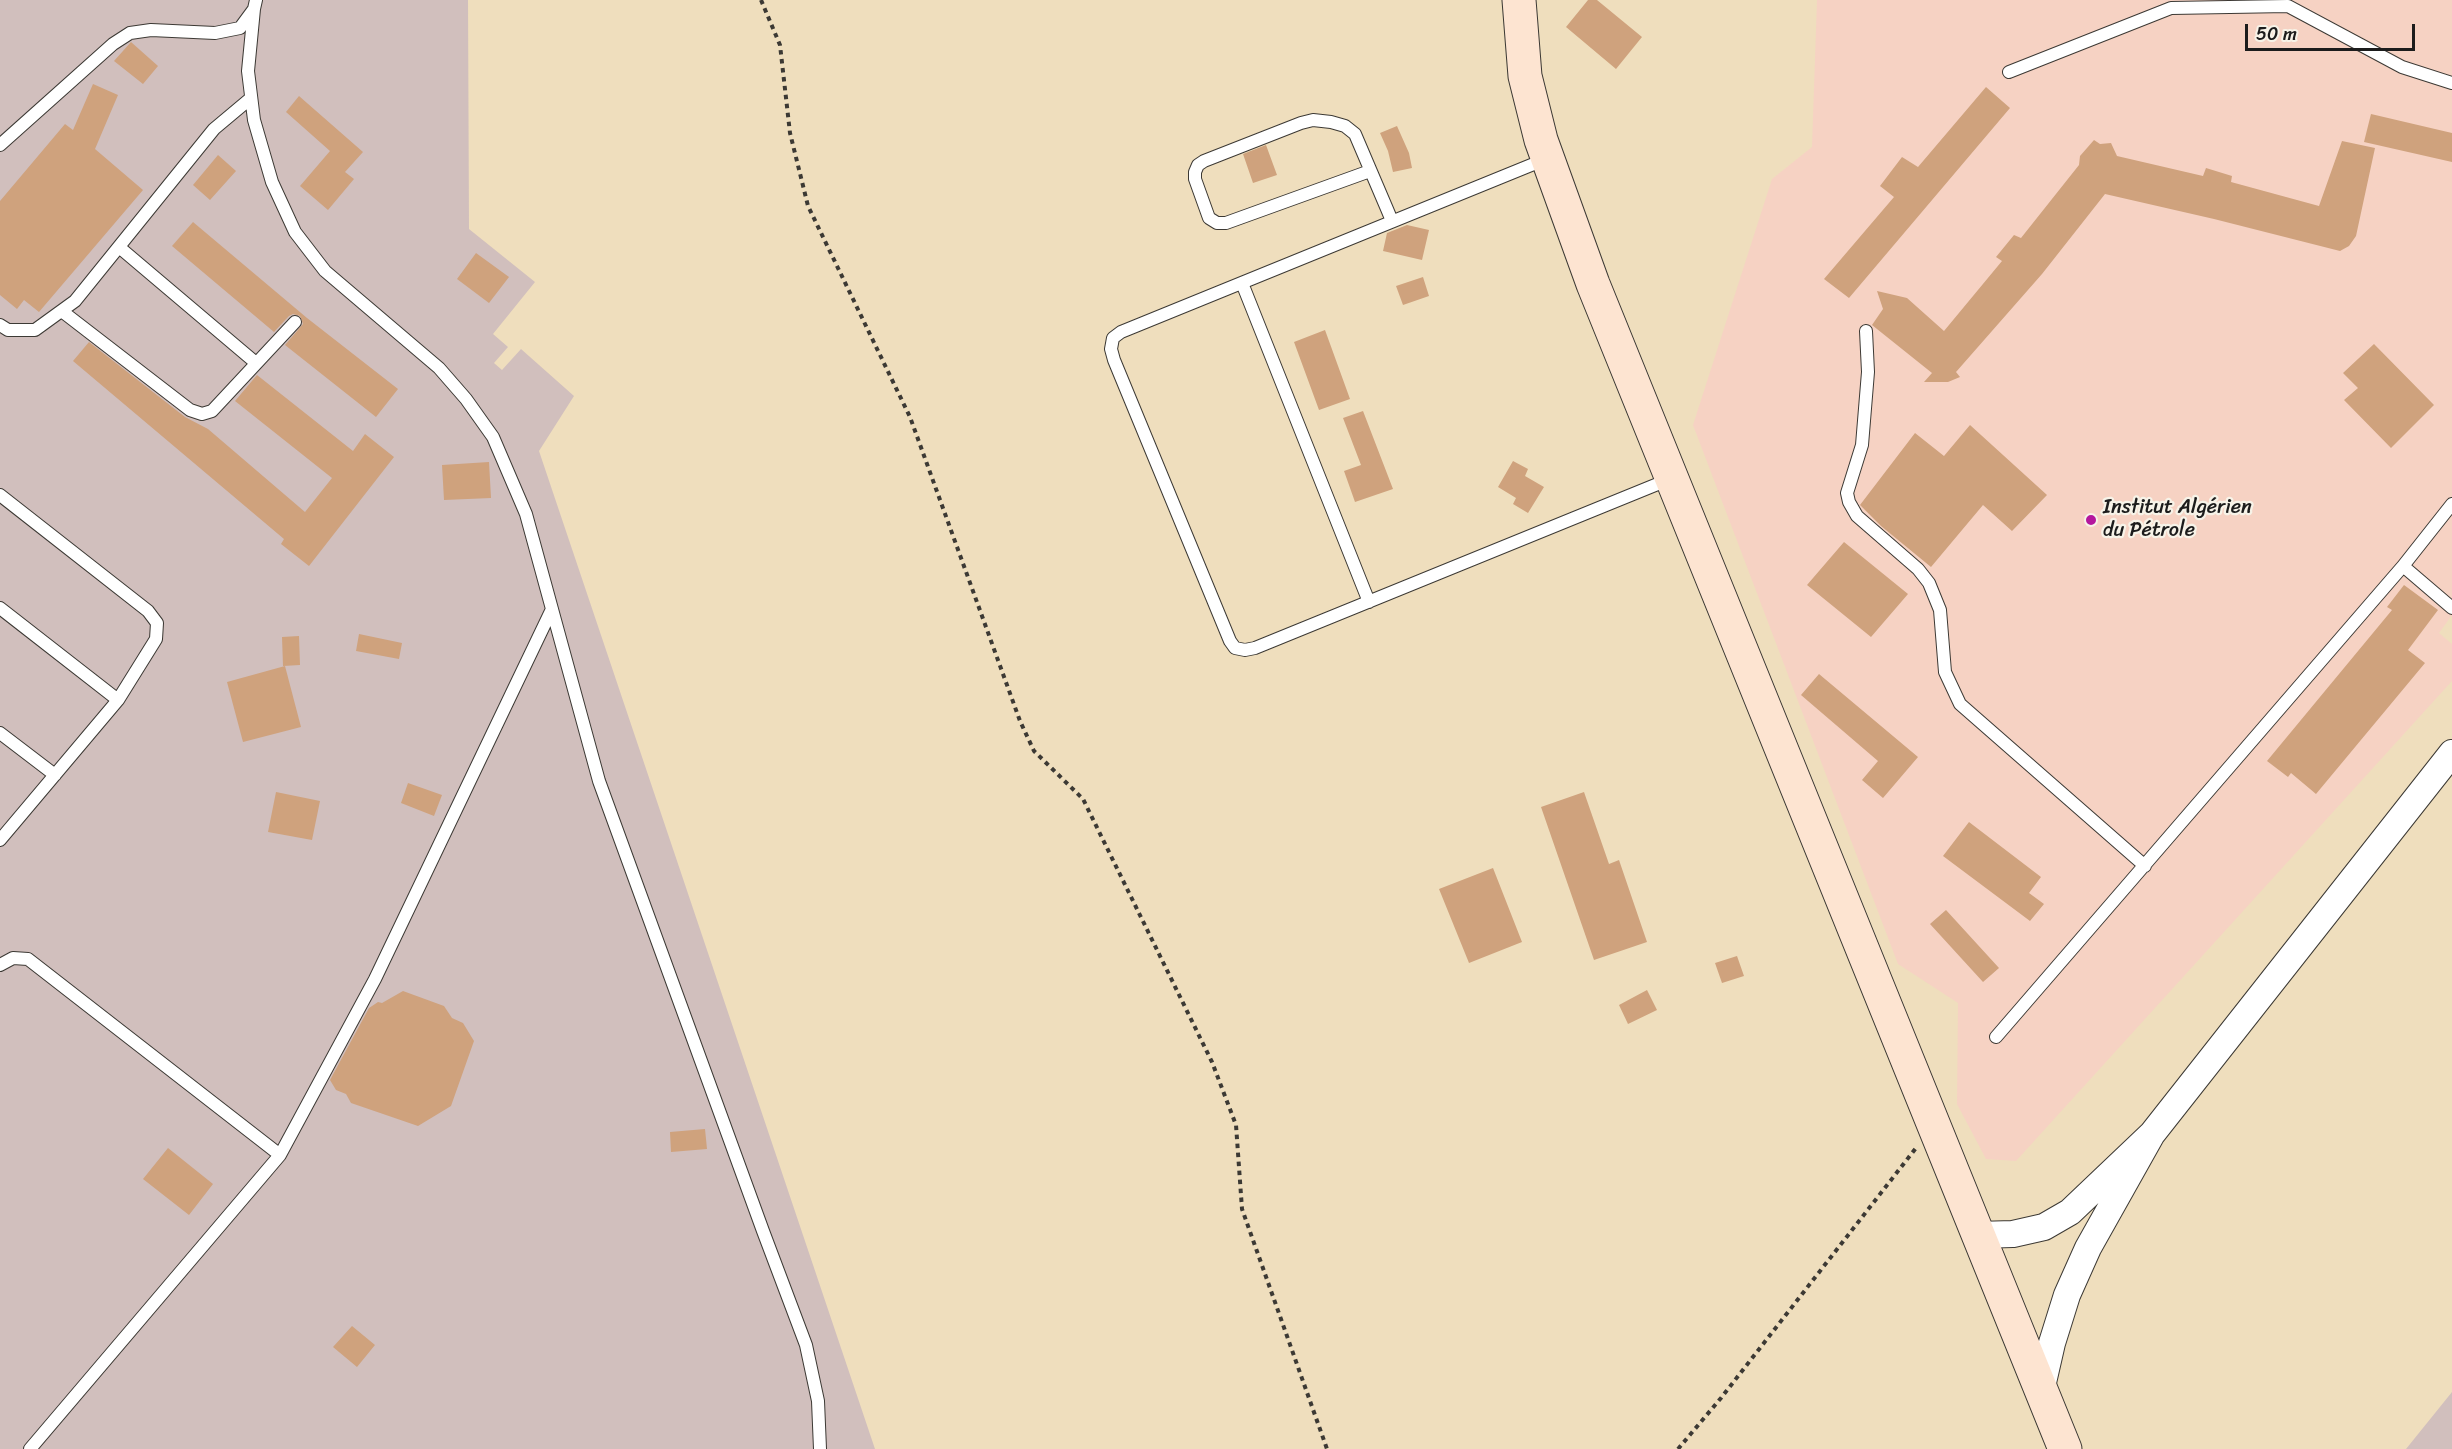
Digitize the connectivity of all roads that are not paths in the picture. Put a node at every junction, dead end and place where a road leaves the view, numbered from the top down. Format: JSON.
{"nodes":[{"id":1,"x":1519,"y":0,"type":"edge"},
{"id":2,"x":255,"y":4,"type":"edge"},
{"id":3,"x":2009,"y":72,"type":"dead end"},
{"id":4,"x":2452,"y":83,"type":"edge"},
{"id":5,"x":251,"y":98,"type":"junction"},
{"id":6,"x":0,"y":145,"type":"edge"},
{"id":7,"x":1548,"y":158,"type":"junction"},
{"id":8,"x":1370,"y":171,"type":"junction"},
{"id":9,"x":1392,"y":221,"type":"junction"},
{"id":10,"x":119,"y":247,"type":"junction"},
{"id":11,"x":1242,"y":283,"type":"junction"},
{"id":12,"x":63,"y":312,"type":"junction"},
{"id":13,"x":295,"y":322,"type":"dead end"},
{"id":14,"x":0,"y":325,"type":"edge"},
{"id":15,"x":1866,"y":331,"type":"dead end"},
{"id":16,"x":256,"y":363,"type":"junction"},
{"id":17,"x":1671,"y":479,"type":"junction"},
{"id":18,"x":0,"y":495,"type":"edge"},
{"id":19,"x":2452,"y":504,"type":"edge"},
{"id":20,"x":2403,"y":566,"type":"junction"},
{"id":21,"x":1370,"y":602,"type":"junction"},
{"id":22,"x":0,"y":608,"type":"edge"},
{"id":23,"x":2452,"y":608,"type":"edge"},
{"id":24,"x":552,"y":609,"type":"junction"},
{"id":25,"x":118,"y":700,"type":"junction"},
{"id":26,"x":0,"y":733,"type":"edge"},
{"id":27,"x":2452,"y":753,"type":"edge"},
{"id":28,"x":55,"y":775,"type":"junction"},
{"id":29,"x":0,"y":840,"type":"edge"},
{"id":30,"x":2145,"y":866,"type":"junction"},
{"id":31,"x":0,"y":965,"type":"edge"},
{"id":32,"x":1996,"y":1037,"type":"dead end"},
{"id":33,"x":2152,"y":1134,"type":"junction"},
{"id":34,"x":280,"y":1155,"type":"junction"},
{"id":35,"x":1977,"y":1235,"type":"junction"},
{"id":36,"x":2041,"y":1391,"type":"junction"},
{"id":37,"x":30,"y":1449,"type":"edge"},
{"id":38,"x":820,"y":1449,"type":"edge"},
{"id":39,"x":2065,"y":1449,"type":"edge"}],
"edges":[{"from":1,"to":7,"type":"main road"},
{"from":2,"to":5,"type":"lane"},
{"from":2,"to":6,"type":"lane"},
{"from":3,"to":4,"type":"lane"},
{"from":5,"to":10,"type":"lane"},
{"from":5,"to":24,"type":"lane"},
{"from":7,"to":9,"type":"lane"},
{"from":7,"to":17,"type":"main road"},
{"from":8,"to":8,"type":"lane"},
{"from":8,"to":9,"type":"lane"},
{"from":9,"to":11,"type":"lane"},
{"from":10,"to":12,"type":"lane"},
{"from":10,"to":16,"type":"lane"},
{"from":11,"to":21,"type":"lane"},
{"from":11,"to":21,"type":"lane"},
{"from":12,"to":14,"type":"lane"},
{"from":12,"to":16,"type":"lane"},
{"from":13,"to":16,"type":"lane"},
{"from":15,"to":30,"type":"lane"},
{"from":17,"to":21,"type":"lane"},
{"from":17,"to":35,"type":"main road"},
{"from":18,"to":25,"type":"lane"},
{"from":19,"to":20,"type":"lane"},
{"from":20,"to":23,"type":"lane"},
{"from":20,"to":30,"type":"lane"},
{"from":22,"to":25,"type":"lane"},
{"from":24,"to":34,"type":"lane"},
{"from":24,"to":38,"type":"lane"},
{"from":25,"to":28,"type":"lane"},
{"from":26,"to":28,"type":"lane"},
{"from":27,"to":33,"type":"street"},
{"from":28,"to":29,"type":"lane"},
{"from":30,"to":32,"type":"lane"},
{"from":31,"to":34,"type":"lane"},
{"from":33,"to":35,"type":"street"},
{"from":33,"to":36,"type":"street"},
{"from":34,"to":37,"type":"lane"},
{"from":35,"to":36,"type":"main road"},
{"from":36,"to":39,"type":"main road"}]}
